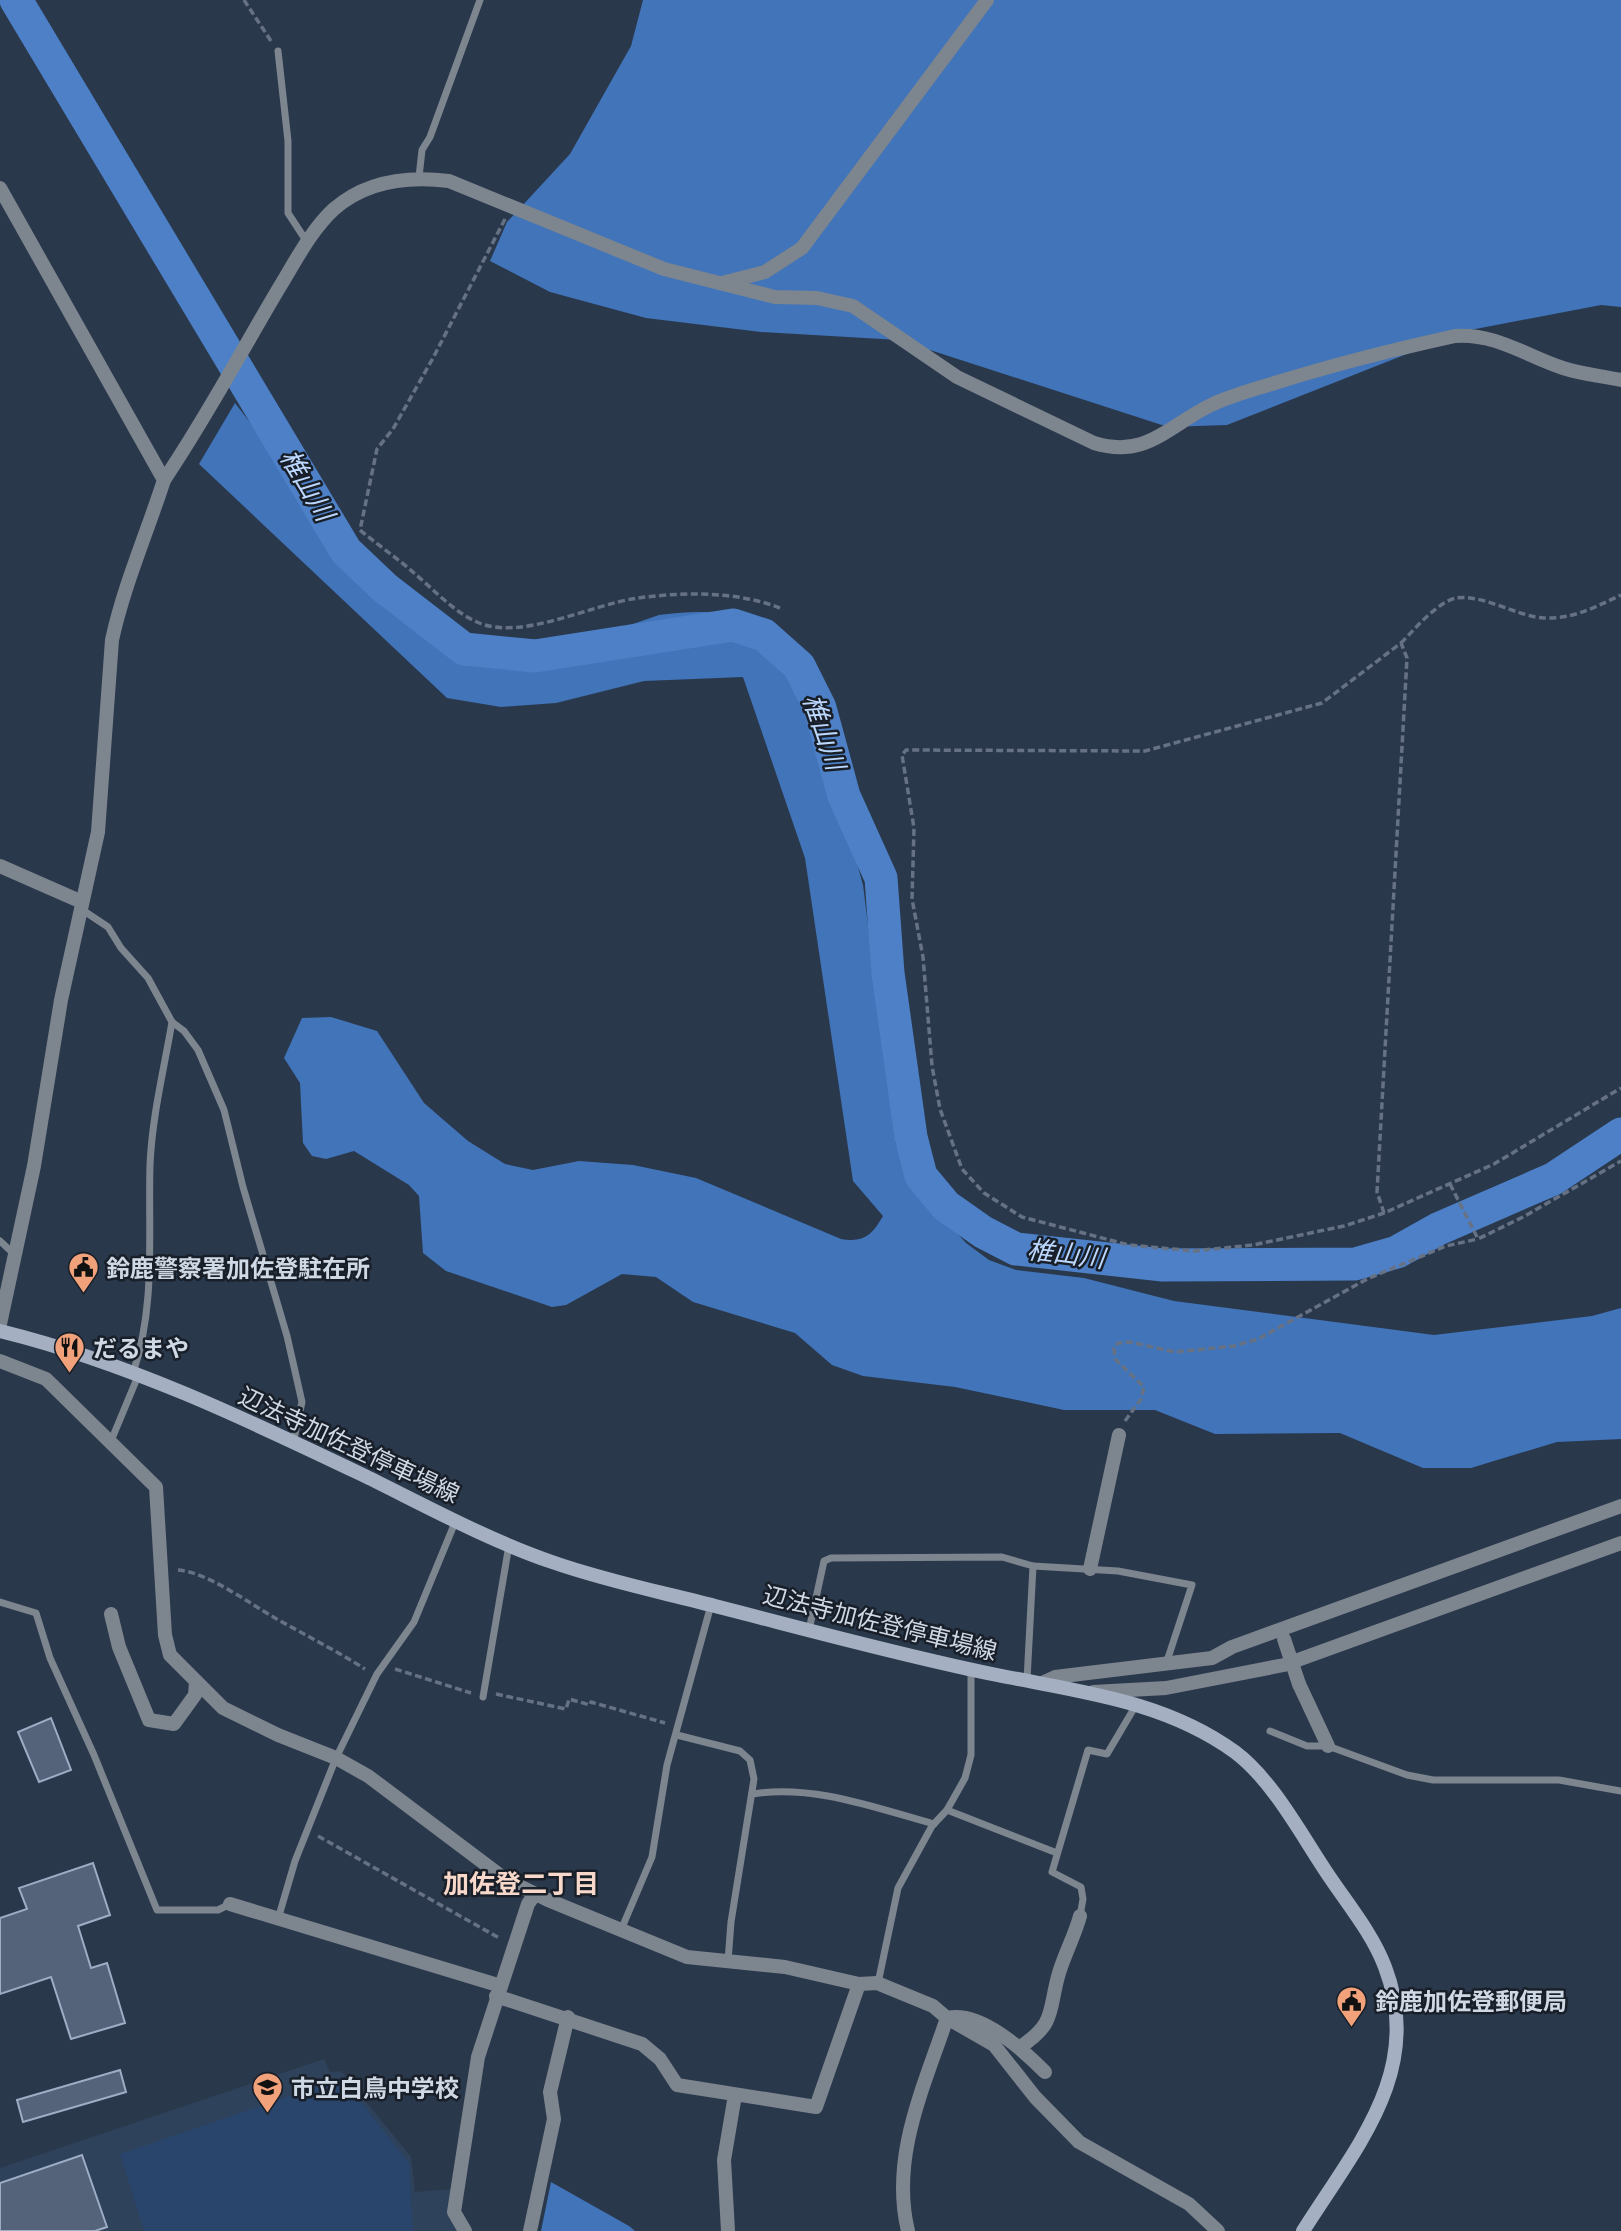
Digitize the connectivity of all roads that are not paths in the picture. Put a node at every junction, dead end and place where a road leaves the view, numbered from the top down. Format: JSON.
{"nodes":[{"id":1,"x":480,"y":0,"type":"edge"},
{"id":2,"x":987,"y":0,"type":"edge"},
{"id":3,"x":278,"y":51,"type":"road end"},
{"id":4,"x":419,"y":177,"type":"junction"},
{"id":5,"x":0,"y":188,"type":"edge"},
{"id":6,"x":307,"y":243,"type":"junction"},
{"id":7,"x":720,"y":283,"type":"junction"},
{"id":8,"x":1621,"y":380,"type":"edge"},
{"id":9,"x":164,"y":480,"type":"junction"},
{"id":10,"x":0,"y":866,"type":"edge"},
{"id":11,"x":81,"y":905,"type":"junction"},
{"id":12,"x":172,"y":1022,"type":"junction"},
{"id":13,"x":0,"y":1241,"type":"edge"},
{"id":14,"x":14,"y":1254,"type":"junction"},
{"id":15,"x":0,"y":1324,"type":"edge"},
{"id":16,"x":0,"y":1331,"type":"edge"},
{"id":17,"x":0,"y":1361,"type":"edge"},
{"id":18,"x":135,"y":1375,"type":"junction"},
{"id":19,"x":1119,"y":1435,"type":"road end"},
{"id":20,"x":111,"y":1441,"type":"junction"},
{"id":21,"x":293,"y":1443,"type":"junction"},
{"id":22,"x":1621,"y":1506,"type":"edge"},
{"id":23,"x":456,"y":1520,"type":"junction"},
{"id":24,"x":1621,"y":1542,"type":"edge"},
{"id":25,"x":510,"y":1545,"type":"junction"},
{"id":26,"x":1032,"y":1566,"type":"junction"},
{"id":27,"x":1090,"y":1569,"type":"junction"},
{"id":28,"x":0,"y":1602,"type":"edge"},
{"id":29,"x":710,"y":1605,"type":"junction"},
{"id":30,"x":111,"y":1614,"type":"dead end"},
{"id":31,"x":809,"y":1631,"type":"junction"},
{"id":32,"x":1281,"y":1636,"type":"junction"},
{"id":33,"x":1165,"y":1666,"type":"junction"},
{"id":34,"x":971,"y":1669,"type":"junction"},
{"id":35,"x":1027,"y":1681,"type":"junction"},
{"id":36,"x":196,"y":1682,"type":"junction"},
{"id":37,"x":1042,"y":1683,"type":"junction"},
{"id":38,"x":1092,"y":1692,"type":"junction"},
{"id":39,"x":483,"y":1694,"type":"road end"},
{"id":40,"x":1136,"y":1705,"type":"junction"},
{"id":41,"x":678,"y":1731,"type":"junction"},
{"id":42,"x":1270,"y":1731,"type":"dead end"},
{"id":43,"x":1328,"y":1746,"type":"junction"},
{"id":44,"x":336,"y":1758,"type":"junction"},
{"id":45,"x":1621,"y":1791,"type":"edge"},
{"id":46,"x":752,"y":1794,"type":"junction"},
{"id":47,"x":947,"y":1810,"type":"junction"},
{"id":48,"x":934,"y":1824,"type":"junction"},
{"id":49,"x":1057,"y":1853,"type":"junction"},
{"id":50,"x":535,"y":1894,"type":"junction"},
{"id":51,"x":230,"y":1904,"type":"joint"},
{"id":52,"x":1080,"y":1916,"type":"joint"},
{"id":53,"x":278,"y":1919,"type":"junction"},
{"id":54,"x":621,"y":1930,"type":"junction"},
{"id":55,"x":728,"y":1963,"type":"junction"},
{"id":56,"x":877,"y":1983,"type":"junction"},
{"id":57,"x":859,"y":1984,"type":"junction"},
{"id":58,"x":498,"y":1991,"type":"junction"},
{"id":59,"x":568,"y":2017,"type":"junction"},
{"id":60,"x":947,"y":2018,"type":"junction"},
{"id":61,"x":1020,"y":2047,"type":"junction"},
{"id":62,"x":1045,"y":2072,"type":"dead end"},
{"id":63,"x":735,"y":2095,"type":"junction"},
{"id":64,"x":465,"y":2231,"type":"edge"},
{"id":65,"x":530,"y":2231,"type":"edge"},
{"id":66,"x":728,"y":2231,"type":"edge"},
{"id":67,"x":908,"y":2231,"type":"edge"},
{"id":68,"x":1218,"y":2231,"type":"edge"},
{"id":69,"x":1303,"y":2231,"type":"edge"}],
"edges":[{"from":1,"to":4,"type":"lane"},
{"from":2,"to":7,"type":"street"},
{"from":3,"to":6,"type":"lane"},
{"from":4,"to":6,"type":"street"},
{"from":4,"to":7,"type":"street"},
{"from":5,"to":9,"type":"street"},
{"from":6,"to":9,"type":"street"},
{"from":7,"to":8,"type":"street"},
{"from":9,"to":11,"type":"street"},
{"from":10,"to":11,"type":"street"},
{"from":11,"to":12,"type":"lane"},
{"from":11,"to":14,"type":"street"},
{"from":12,"to":18,"type":"lane"},
{"from":12,"to":21,"type":"lane"},
{"from":13,"to":14,"type":"lane"},
{"from":14,"to":15,"type":"street"},
{"from":16,"to":18,"type":"main road","name":"辺法寺加佐登停車場線"},
{"from":17,"to":20,"type":"street"},
{"from":18,"to":20,"type":"lane"},
{"from":18,"to":21,"type":"main road","name":"辺法寺加佐登停車場線"},
{"from":19,"to":27,"type":"street"},
{"from":20,"to":36,"type":"street"},
{"from":21,"to":23,"type":"main road","name":"辺法寺加佐登停車場線"},
{"from":22,"to":32,"type":"street"},
{"from":23,"to":25,"type":"main road","name":"辺法寺加佐登停車場線"},
{"from":23,"to":44,"type":"lane"},
{"from":24,"to":38,"type":"street"},
{"from":25,"to":29,"type":"main road","name":"辺法寺加佐登停車場線"},
{"from":25,"to":39,"type":"lane"},
{"from":26,"to":27,"type":"lane"},
{"from":26,"to":31,"type":"lane"},
{"from":26,"to":35,"type":"lane"},
{"from":27,"to":33,"type":"lane"},
{"from":28,"to":51,"type":"lane"},
{"from":29,"to":31,"type":"main road","name":"辺法寺加佐登停車場線"},
{"from":29,"to":41,"type":"lane"},
{"from":30,"to":36,"type":"street"},
{"from":31,"to":34,"type":"main road","name":"辺法寺加佐登停車場線"},
{"from":32,"to":33,"type":"street"},
{"from":32,"to":43,"type":"street","bridge":true},
{"from":33,"to":37,"type":"street"},
{"from":34,"to":35,"type":"main road","name":"辺法寺加佐登停車場線"},
{"from":34,"to":47,"type":"lane"},
{"from":35,"to":37,"type":"main road","name":"辺法寺加佐登停車場線"},
{"from":36,"to":44,"type":"street"},
{"from":37,"to":38,"type":"main road","name":"辺法寺加佐登停車場線"},
{"from":38,"to":40,"type":"main road","name":"辺法寺加佐登停車場線"},
{"from":40,"to":49,"type":"lane"},
{"from":40,"to":69,"type":"main road","name":"辺法寺加佐登停車場線"},
{"from":41,"to":46,"type":"lane"},
{"from":41,"to":54,"type":"lane"},
{"from":42,"to":43,"type":"lane"},
{"from":43,"to":45,"type":"lane"},
{"from":44,"to":50,"type":"street"},
{"from":44,"to":53,"type":"lane"},
{"from":46,"to":48,"type":"lane"},
{"from":46,"to":55,"type":"lane"},
{"from":47,"to":48,"type":"lane"},
{"from":47,"to":49,"type":"lane"},
{"from":48,"to":56,"type":"lane"},
{"from":49,"to":52,"type":"lane"},
{"from":50,"to":54,"type":"street"},
{"from":50,"to":58,"type":"street"},
{"from":51,"to":53,"type":"street"},
{"from":52,"to":61,"type":"street"},
{"from":53,"to":58,"type":"street"},
{"from":54,"to":55,"type":"street"},
{"from":55,"to":57,"type":"street"},
{"from":56,"to":57,"type":"street"},
{"from":56,"to":60,"type":"street"},
{"from":57,"to":63,"type":"street"},
{"from":58,"to":59,"type":"street"},
{"from":58,"to":64,"type":"street"},
{"from":59,"to":63,"type":"street"},
{"from":59,"to":65,"type":"street"},
{"from":60,"to":61,"type":"street"},
{"from":60,"to":67,"type":"street"},
{"from":60,"to":68,"type":"street"},
{"from":61,"to":62,"type":"street"},
{"from":63,"to":66,"type":"street"}]}
